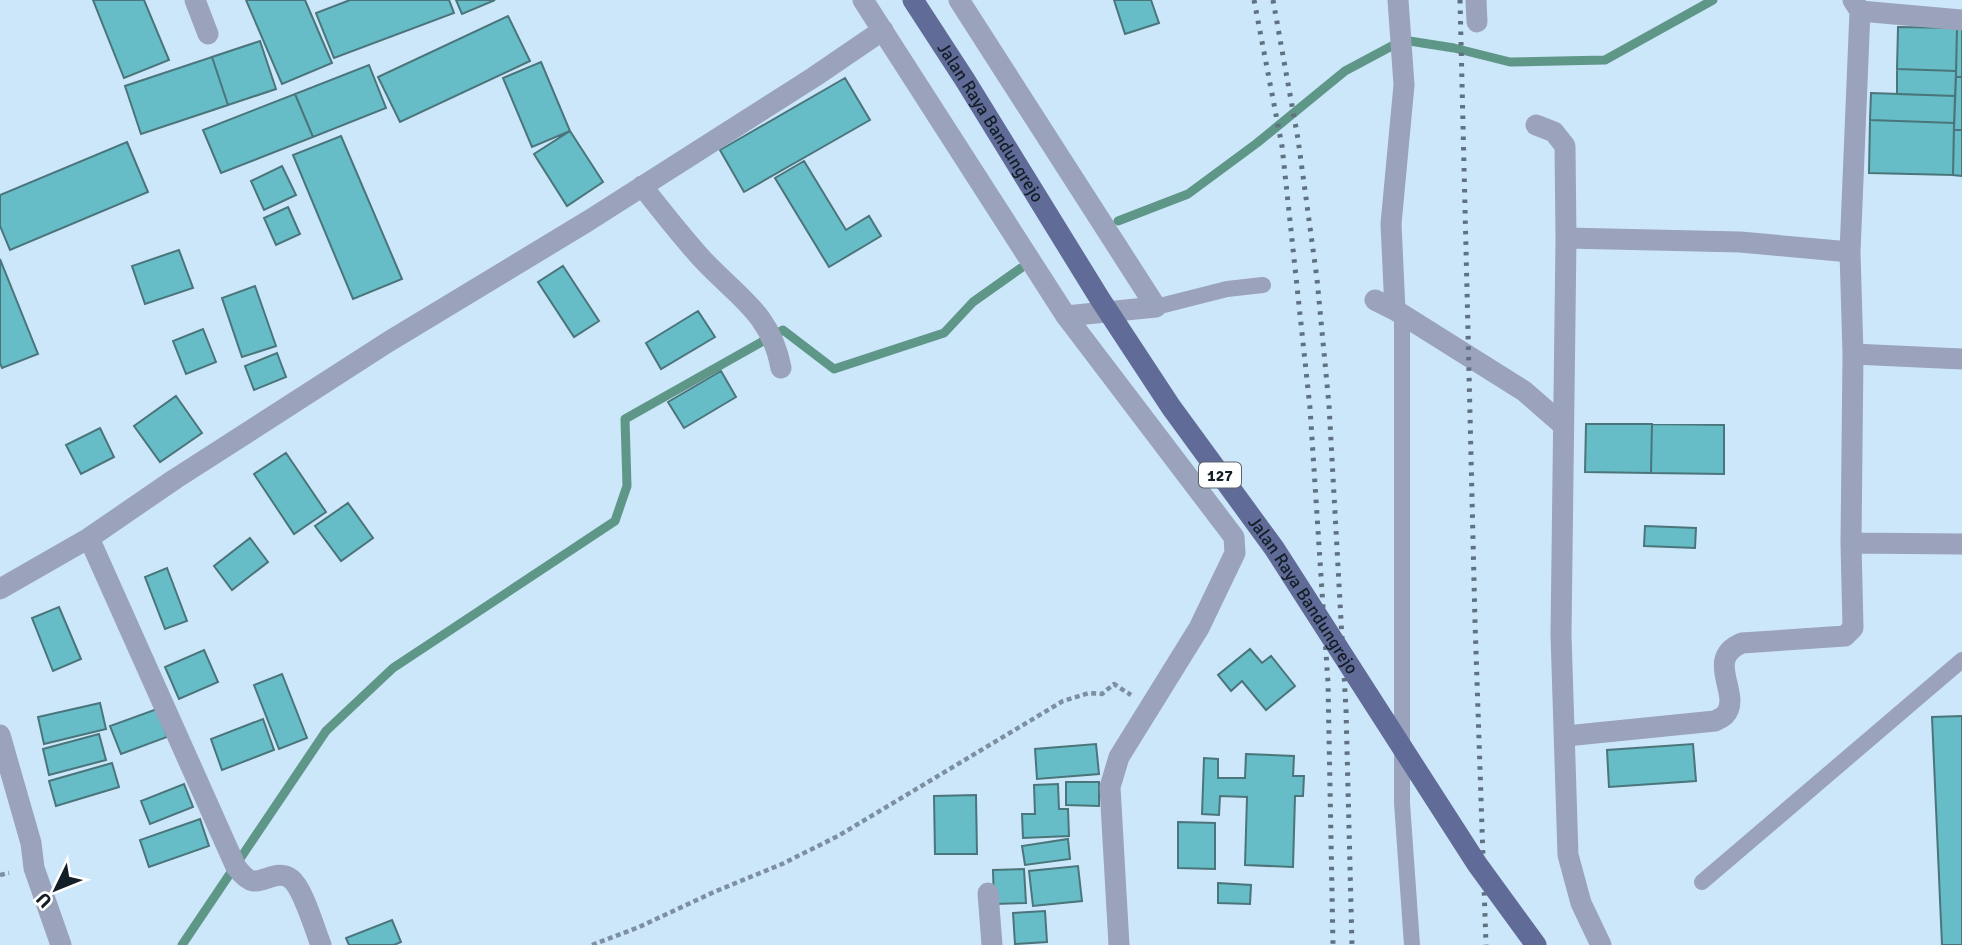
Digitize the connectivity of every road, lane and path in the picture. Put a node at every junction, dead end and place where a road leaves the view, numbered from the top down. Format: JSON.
{"nodes":[{"id":1,"x":195,"y":0,"type":"edge"},
{"id":2,"x":863,"y":0,"type":"edge"},
{"id":3,"x":913,"y":0,"type":"edge"},
{"id":4,"x":959,"y":0,"type":"edge"},
{"id":5,"x":1398,"y":0,"type":"edge"},
{"id":6,"x":1476,"y":0,"type":"edge"},
{"id":7,"x":1857,"y":6,"type":"edge"},
{"id":8,"x":1962,"y":20,"type":"edge"},
{"id":9,"x":1477,"y":22,"type":"dead end"},
{"id":10,"x":883,"y":30,"type":"junction"},
{"id":11,"x":208,"y":34,"type":"dead end"},
{"id":12,"x":1536,"y":125,"type":"dead end"},
{"id":13,"x":642,"y":186,"type":"junction"},
{"id":14,"x":1566,"y":238,"type":"junction"},
{"id":15,"x":1850,"y":251,"type":"junction"},
{"id":16,"x":1262,"y":285,"type":"dead end"},
{"id":17,"x":1375,"y":300,"type":"dead end"},
{"id":18,"x":1156,"y":307,"type":"junction"},
{"id":19,"x":1398,"y":313,"type":"junction"},
{"id":20,"x":1066,"y":316,"type":"junction"},
{"id":21,"x":1853,"y":354,"type":"junction"},
{"id":22,"x":1962,"y":359,"type":"edge"},
{"id":23,"x":780,"y":360,"type":"dead end"},
{"id":24,"x":1563,"y":425,"type":"junction"},
{"id":25,"x":89,"y":538,"type":"junction"},
{"id":26,"x":1851,"y":543,"type":"junction"},
{"id":27,"x":1962,"y":544,"type":"edge"},
{"id":28,"x":0,"y":589,"type":"edge"},
{"id":29,"x":1962,"y":660,"type":"edge"},
{"id":30,"x":1151,"y":708,"type":"junction"},
{"id":31,"x":0,"y":735,"type":"edge"},
{"id":32,"x":1566,"y":736,"type":"junction"},
{"id":33,"x":1702,"y":882,"type":"dead end"},
{"id":34,"x":988,"y":893,"type":"dead end"},
{"id":35,"x":61,"y":945,"type":"edge"},
{"id":36,"x":321,"y":945,"type":"edge"},
{"id":37,"x":592,"y":945,"type":"edge"},
{"id":38,"x":992,"y":945,"type":"edge"},
{"id":39,"x":1119,"y":945,"type":"edge"},
{"id":40,"x":1412,"y":945,"type":"edge"},
{"id":41,"x":1536,"y":945,"type":"edge"},
{"id":42,"x":1601,"y":945,"type":"edge"}],
"edges":[{"from":1,"to":11,"type":"street"},
{"from":2,"to":10,"type":"street"},
{"from":3,"to":41,"type":"main road","name":"Jalan Raya Bandungrejo","number":"127","bridge":true},
{"from":4,"to":18,"type":"street"},
{"from":5,"to":19,"type":"street"},
{"from":6,"to":9,"type":"street"},
{"from":7,"to":8,"type":"street"},
{"from":7,"to":15,"type":"street"},
{"from":10,"to":13,"type":"street"},
{"from":10,"to":20,"type":"street"},
{"from":12,"to":14,"type":"street"},
{"from":13,"to":23,"type":"street"},
{"from":13,"to":25,"type":"street"},
{"from":14,"to":15,"type":"street"},
{"from":14,"to":24,"type":"street"},
{"from":15,"to":21,"type":"street"},
{"from":16,"to":18,"type":"lane"},
{"from":17,"to":19,"type":"street"},
{"from":18,"to":20,"type":"street"},
{"from":19,"to":24,"type":"street"},
{"from":19,"to":40,"type":"lane"},
{"from":20,"to":30,"type":"street"},
{"from":21,"to":22,"type":"street"},
{"from":21,"to":26,"type":"street"},
{"from":24,"to":32,"type":"street"},
{"from":25,"to":28,"type":"street"},
{"from":25,"to":36,"type":"street"},
{"from":26,"to":27,"type":"street"},
{"from":26,"to":32,"type":"street"},
{"from":29,"to":33,"type":"lane"},
{"from":30,"to":37,"type":"path"},
{"from":30,"to":39,"type":"street"},
{"from":31,"to":35,"type":"street"},
{"from":32,"to":42,"type":"street"},
{"from":34,"to":38,"type":"street"}]}
